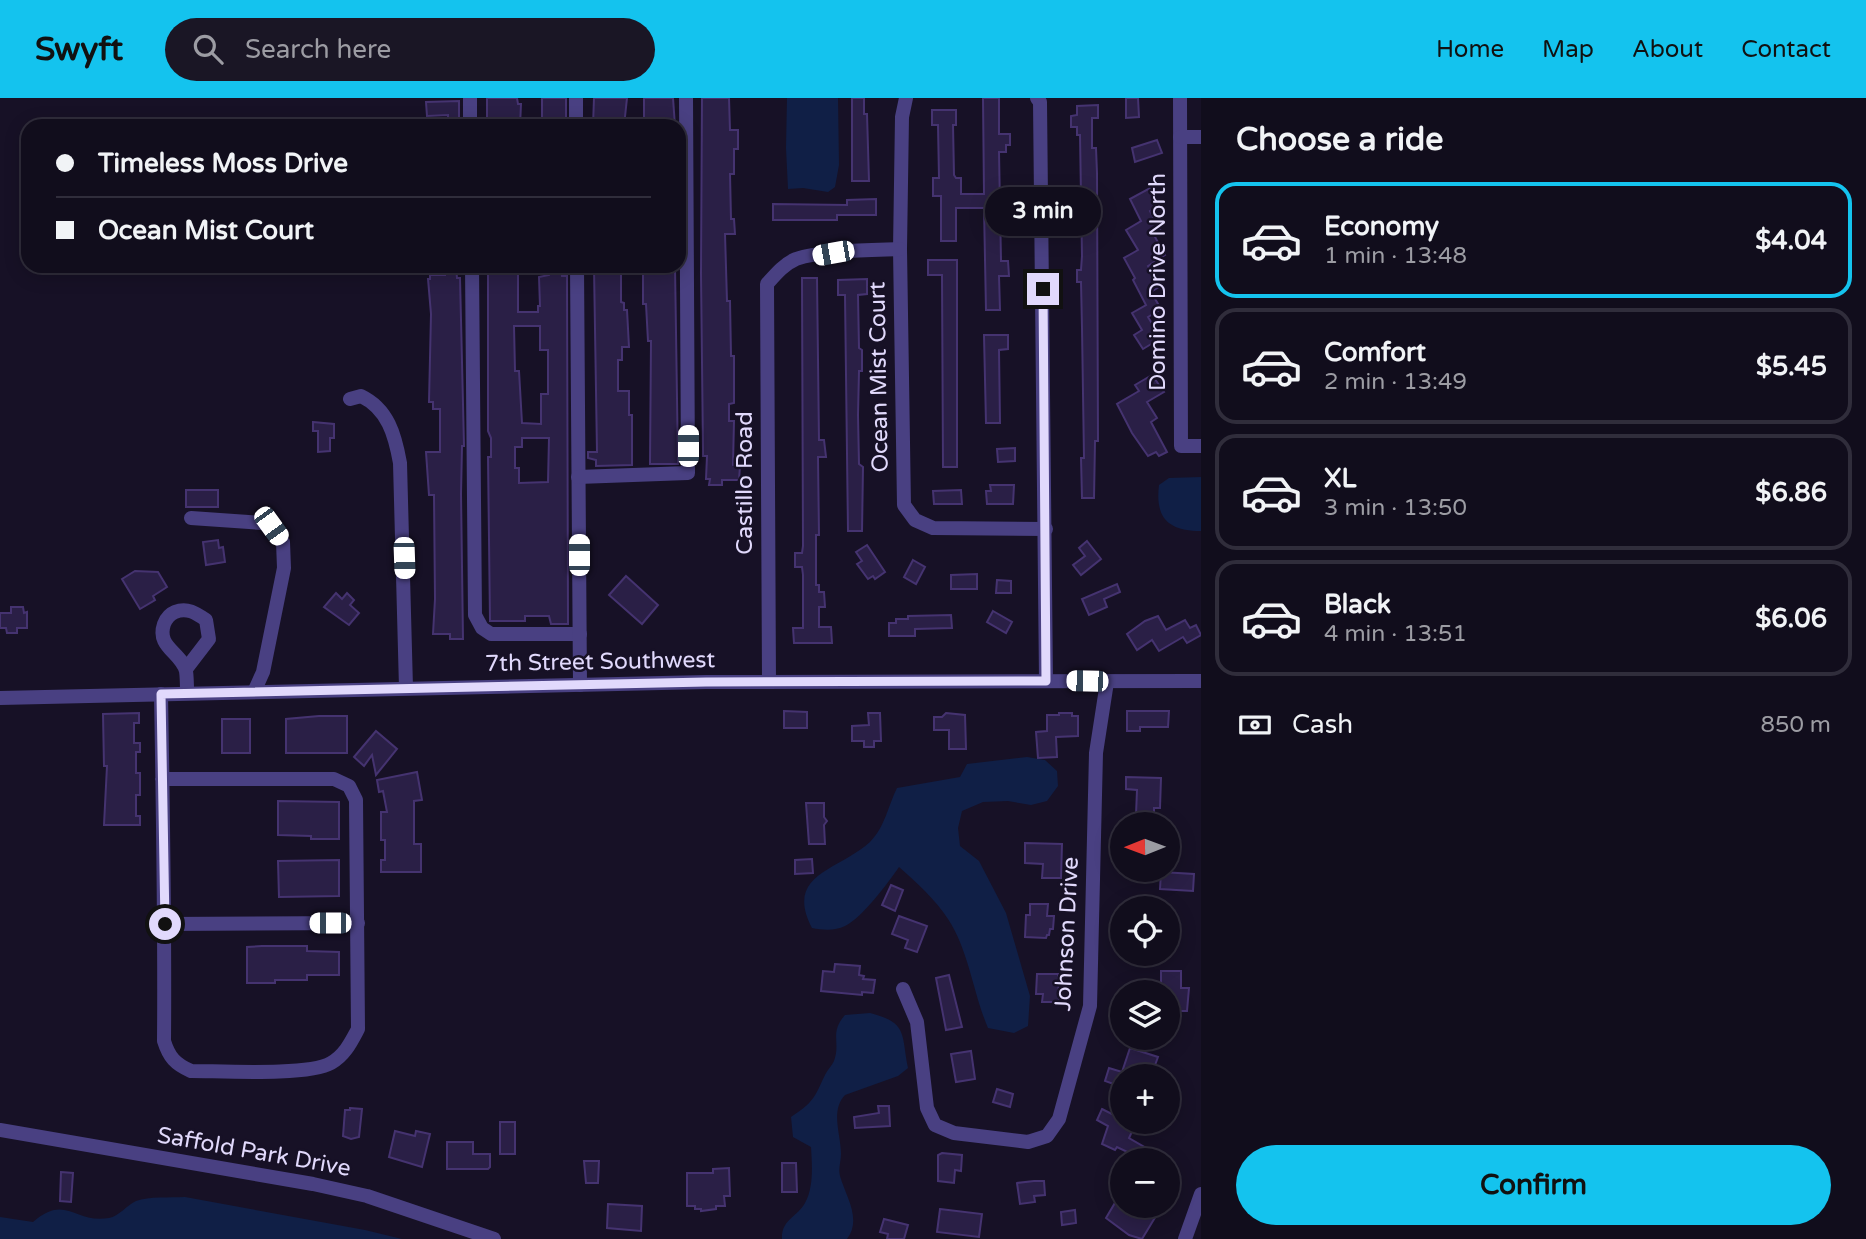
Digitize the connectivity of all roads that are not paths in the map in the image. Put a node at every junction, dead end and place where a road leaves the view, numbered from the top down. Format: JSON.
{"nodes":[{"id":1,"x":470,"y":98,"type":"edge"},
{"id":2,"x":576,"y":98,"type":"edge"},
{"id":3,"x":686,"y":98,"type":"edge"},
{"id":4,"x":906,"y":98,"type":"edge"},
{"id":5,"x":1037,"y":98,"type":"edge"},
{"id":6,"x":1180,"y":98,"type":"edge"},
{"id":7,"x":470,"y":119,"type":"edge"},
{"id":8,"x":576,"y":119,"type":"edge"},
{"id":9,"x":1201,"y":136,"type":"edge"},
{"id":10,"x":1180,"y":137,"type":"junction"},
{"id":11,"x":900,"y":248,"type":"junction"},
{"id":12,"x":472,"y":273,"type":"edge"},
{"id":13,"x":577,"y":273,"type":"edge"},
{"id":14,"x":350,"y":399,"type":"dead end"},
{"id":15,"x":1201,"y":446,"type":"edge"},
{"id":16,"x":579,"y":477,"type":"junction"},
{"id":17,"x":191,"y":518,"type":"dead end"},
{"id":18,"x":1045,"y":529,"type":"junction"},
{"id":19,"x":580,"y":634,"type":"junction"},
{"id":20,"x":186,"y":668,"type":"dead end"},
{"id":21,"x":1046,"y":681,"type":"junction"},
{"id":22,"x":1201,"y":681,"type":"edge"},
{"id":23,"x":769,"y":682,"type":"junction"},
{"id":24,"x":1107,"y":682,"type":"junction"},
{"id":25,"x":580,"y":685,"type":"junction"},
{"id":26,"x":406,"y":688,"type":"junction"},
{"id":27,"x":254,"y":692,"type":"junction"},
{"id":28,"x":187,"y":693,"type":"junction"},
{"id":29,"x":161,"y":694,"type":"junction"},
{"id":30,"x":0,"y":698,"type":"edge"},
{"id":31,"x":162,"y":779,"type":"junction"},
{"id":32,"x":358,"y":923,"type":"junction"},
{"id":33,"x":165,"y":924,"type":"junction"},
{"id":34,"x":903,"y":989,"type":"dead end"},
{"id":35,"x":0,"y":1130,"type":"edge"},
{"id":36,"x":1201,"y":1194,"type":"edge"},
{"id":37,"x":494,"y":1239,"type":"edge"},
{"id":38,"x":1185,"y":1239,"type":"edge"}],
"edges":[{"from":1,"to":7,"type":"street"},
{"from":2,"to":8,"type":"street"},
{"from":3,"to":16,"type":"street"},
{"from":4,"to":11,"type":"street","name":"Ocean Mist Court"},
{"from":5,"to":18,"type":"street"},
{"from":6,"to":10,"type":"street","name":"Domino Drive North"},
{"from":9,"to":10,"type":"street"},
{"from":10,"to":15,"type":"street","name":"Domino Drive North"},
{"from":11,"to":18,"type":"street","name":"Ocean Mist Court"},
{"from":11,"to":23,"type":"street","name":"Castillo Road"},
{"from":12,"to":19,"type":"street"},
{"from":13,"to":16,"type":"street"},
{"from":14,"to":26,"type":"street"},
{"from":16,"to":19,"type":"street"},
{"from":17,"to":27,"type":"street"},
{"from":18,"to":21,"type":"street"},
{"from":19,"to":25,"type":"street"},
{"from":20,"to":28,"type":"street"},
{"from":21,"to":23,"type":"street","name":"7th Street Southwest"},
{"from":21,"to":24,"type":"street","name":"7th Street Southwest"},
{"from":22,"to":24,"type":"street","name":"7th Street Southwest"},
{"from":23,"to":25,"type":"street","name":"7th Street Southwest"},
{"from":24,"to":34,"type":"street","name":"Johnson Drive"},
{"from":25,"to":26,"type":"street","name":"7th Street Southwest"},
{"from":26,"to":27,"type":"street","name":"7th Street Southwest"},
{"from":27,"to":28,"type":"street","name":"7th Street Southwest"},
{"from":28,"to":29,"type":"street","name":"7th Street Southwest"},
{"from":29,"to":30,"type":"street","name":"7th Street Southwest"},
{"from":29,"to":31,"type":"street"},
{"from":31,"to":32,"type":"street"},
{"from":31,"to":33,"type":"street"},
{"from":32,"to":33,"type":"street"},
{"from":32,"to":33,"type":"street"},
{"from":35,"to":37,"type":"street","name":"Saffold Park Drive"},
{"from":36,"to":38,"type":"street"}]}
